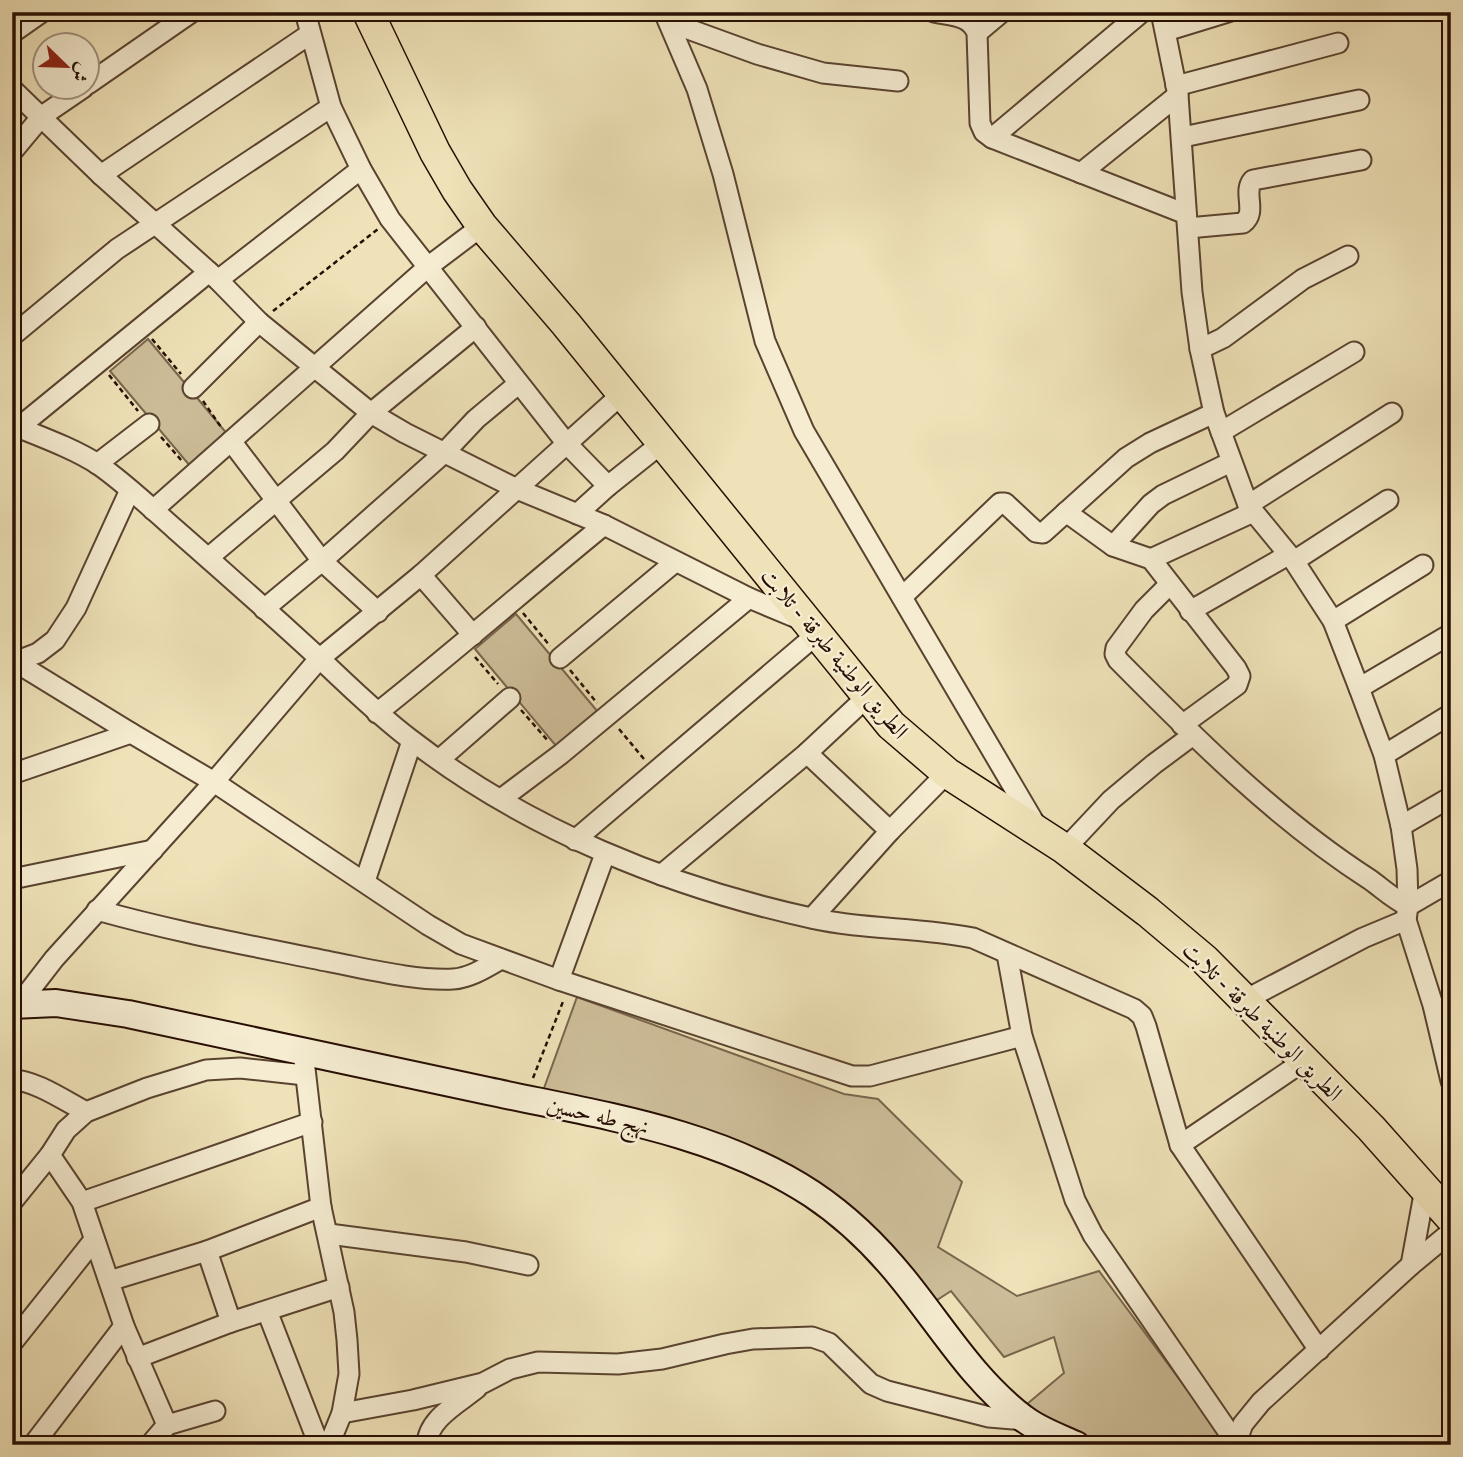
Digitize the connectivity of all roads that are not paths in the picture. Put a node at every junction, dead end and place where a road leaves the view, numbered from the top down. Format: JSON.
{"nodes":[{"id":1,"x":42,"y":12,"type":"edge"},
{"id":2,"x":192,"y":12,"type":"edge"},
{"id":3,"x":305,"y":12,"type":"edge"},
{"id":4,"x":934,"y":12,"type":"edge"},
{"id":5,"x":1002,"y":12,"type":"edge"},
{"id":6,"x":1142,"y":12,"type":"edge"},
{"id":7,"x":1228,"y":12,"type":"edge"},
{"id":8,"x":369,"y":13,"type":"edge"},
{"id":9,"x":667,"y":17,"type":"edge"},
{"id":10,"x":1164,"y":22,"type":"edge"},
{"id":11,"x":12,"y":33,"type":"edge"},
{"id":12,"x":977,"y":33,"type":"junction"},
{"id":13,"x":310,"y":34,"type":"junction"},
{"id":14,"x":1338,"y":43,"type":"dead end"},
{"id":15,"x":102,"y":74,"type":"edge"},
{"id":16,"x":898,"y":81,"type":"dead end"},
{"id":17,"x":12,"y":89,"type":"edge"},
{"id":18,"x":1177,"y":90,"type":"junction"},
{"id":19,"x":1359,"y":100,"type":"dead end"},
{"id":20,"x":62,"y":102,"type":"edge"},
{"id":21,"x":331,"y":107,"type":"junction"},
{"id":22,"x":42,"y":116,"type":"junction"},
{"id":23,"x":1183,"y":137,"type":"junction"},
{"id":24,"x":992,"y":138,"type":"junction"},
{"id":25,"x":12,"y":152,"type":"edge"},
{"id":26,"x":1361,"y":160,"type":"dead end"},
{"id":27,"x":361,"y":169,"type":"junction"},
{"id":28,"x":1082,"y":173,"type":"junction"},
{"id":29,"x":101,"y":175,"type":"junction"},
{"id":30,"x":1187,"y":221,"type":"junction"},
{"id":31,"x":156,"y":222,"type":"junction"},
{"id":32,"x":482,"y":226,"type":"junction"},
{"id":33,"x":1348,"y":256,"type":"dead end"},
{"id":34,"x":429,"y":266,"type":"junction"},
{"id":35,"x":214,"y":276,"type":"junction"},
{"id":36,"x":259,"y":322,"type":"junction"},
{"id":37,"x":476,"y":327,"type":"junction"},
{"id":38,"x":12,"y":336,"type":"edge"},
{"id":39,"x":1200,"y":349,"type":"junction"},
{"id":40,"x":1354,"y":352,"type":"dead end"},
{"id":41,"x":313,"y":368,"type":"junction"},
{"id":42,"x":519,"y":384,"type":"junction"},
{"id":43,"x":193,"y":388,"type":"dead end"},
{"id":44,"x":622,"y":394,"type":"junction"},
{"id":45,"x":1214,"y":412,"type":"junction"},
{"id":46,"x":1392,"y":412,"type":"dead end"},
{"id":47,"x":371,"y":414,"type":"junction"},
{"id":48,"x":149,"y":424,"type":"dead end"},
{"id":49,"x":15,"y":426,"type":"edge"},
{"id":50,"x":1222,"y":432,"type":"junction"},
{"id":51,"x":231,"y":441,"type":"junction"},
{"id":52,"x":662,"y":443,"type":"junction"},
{"id":53,"x":567,"y":444,"type":"junction"},
{"id":54,"x":444,"y":453,"type":"junction"},
{"id":55,"x":1231,"y":462,"type":"junction"},
{"id":56,"x":97,"y":464,"type":"junction"},
{"id":57,"x":608,"y":486,"type":"junction"},
{"id":58,"x":130,"y":489,"type":"junction"},
{"id":59,"x":517,"y":489,"type":"junction"},
{"id":60,"x":1388,"y":500,"type":"dead end"},
{"id":61,"x":275,"y":501,"type":"junction"},
{"id":62,"x":1251,"y":508,"type":"junction"},
{"id":63,"x":153,"y":510,"type":"junction"},
{"id":64,"x":1066,"y":512,"type":"junction"},
{"id":65,"x":577,"y":514,"type":"junction"},
{"id":66,"x":604,"y":525,"type":"junction"},
{"id":67,"x":1113,"y":546,"type":"junction"},
{"id":68,"x":208,"y":558,"type":"junction"},
{"id":69,"x":1291,"y":558,"type":"junction"},
{"id":70,"x":1151,"y":559,"type":"junction"},
{"id":71,"x":322,"y":561,"type":"junction"},
{"id":72,"x":676,"y":562,"type":"junction"},
{"id":73,"x":1423,"y":565,"type":"dead end"},
{"id":74,"x":421,"y":575,"type":"junction"},
{"id":75,"x":1170,"y":584,"type":"junction"},
{"id":76,"x":902,"y":597,"type":"junction"},
{"id":77,"x":749,"y":598,"type":"junction"},
{"id":78,"x":264,"y":608,"type":"junction"},
{"id":79,"x":378,"y":611,"type":"junction"},
{"id":80,"x":1190,"y":611,"type":"junction"},
{"id":81,"x":1333,"y":621,"type":"junction"},
{"id":82,"x":812,"y":628,"type":"junction"},
{"id":83,"x":473,"y":635,"type":"junction"},
{"id":84,"x":1449,"y":635,"type":"edge"},
{"id":85,"x":560,"y":658,"type":"road end"},
{"id":86,"x":319,"y":659,"type":"junction"},
{"id":87,"x":13,"y":661,"type":"edge"},
{"id":88,"x":1359,"y":688,"type":"junction"},
{"id":89,"x":868,"y":696,"type":"junction"},
{"id":90,"x":510,"y":698,"type":"dead end"},
{"id":91,"x":377,"y":713,"type":"junction"},
{"id":92,"x":1451,"y":714,"type":"edge"},
{"id":93,"x":1187,"y":730,"type":"junction"},
{"id":94,"x":131,"y":733,"type":"junction"},
{"id":95,"x":412,"y":741,"type":"junction"},
{"id":96,"x":807,"y":753,"type":"junction"},
{"id":97,"x":1384,"y":755,"type":"junction"},
{"id":98,"x":439,"y":760,"type":"junction"},
{"id":99,"x":947,"y":773,"type":"junction"},
{"id":100,"x":12,"y":774,"type":"edge"},
{"id":101,"x":214,"y":782,"type":"junction"},
{"id":102,"x":1451,"y":797,"type":"edge"},
{"id":103,"x":500,"y":799,"type":"junction"},
{"id":104,"x":1401,"y":826,"type":"junction"},
{"id":105,"x":890,"y":831,"type":"junction"},
{"id":106,"x":575,"y":840,"type":"junction"},
{"id":107,"x":1053,"y":842,"type":"junction"},
{"id":108,"x":153,"y":850,"type":"junction"},
{"id":109,"x":606,"y":854,"type":"junction"},
{"id":110,"x":661,"y":875,"type":"junction"},
{"id":111,"x":12,"y":879,"type":"edge"},
{"id":112,"x":365,"y":881,"type":"junction"},
{"id":113,"x":1451,"y":881,"type":"edge"},
{"id":114,"x":97,"y":910,"type":"junction"},
{"id":115,"x":1407,"y":913,"type":"junction"},
{"id":116,"x":812,"y":918,"type":"junction"},
{"id":117,"x":1007,"y":954,"type":"junction"},
{"id":118,"x":501,"y":959,"type":"junction"},
{"id":119,"x":565,"y":981,"type":"junction"},
{"id":120,"x":1451,"y":996,"type":"edge"},
{"id":121,"x":1245,"y":1000,"type":"junction"},
{"id":122,"x":16,"y":1004,"type":"edge"},
{"id":123,"x":1433,"y":1005,"type":"junction"},
{"id":124,"x":1445,"y":1032,"type":"edge"},
{"id":125,"x":1022,"y":1037,"type":"junction"},
{"id":126,"x":1304,"y":1061,"type":"junction"},
{"id":127,"x":304,"y":1063,"type":"junction"},
{"id":128,"x":12,"y":1080,"type":"edge"},
{"id":129,"x":1451,"y":1081,"type":"edge"},
{"id":130,"x":86,"y":1112,"type":"junction"},
{"id":131,"x":312,"y":1122,"type":"junction"},
{"id":132,"x":1180,"y":1145,"type":"junction"},
{"id":133,"x":50,"y":1155,"type":"junction"},
{"id":134,"x":1425,"y":1189,"type":"junction"},
{"id":135,"x":12,"y":1202,"type":"edge"},
{"id":136,"x":82,"y":1202,"type":"junction"},
{"id":137,"x":321,"y":1206,"type":"junction"},
{"id":138,"x":1451,"y":1218,"type":"edge"},
{"id":139,"x":1451,"y":1232,"type":"edge"},
{"id":140,"x":329,"y":1234,"type":"junction"},
{"id":141,"x":94,"y":1240,"type":"junction"},
{"id":142,"x":207,"y":1251,"type":"junction"},
{"id":143,"x":528,"y":1265,"type":"dead end"},
{"id":144,"x":1411,"y":1265,"type":"junction"},
{"id":145,"x":109,"y":1281,"type":"junction"},
{"id":146,"x":339,"y":1287,"type":"junction"},
{"id":147,"x":267,"y":1311,"type":"junction"},
{"id":148,"x":231,"y":1322,"type":"junction"},
{"id":149,"x":124,"y":1326,"type":"junction"},
{"id":150,"x":12,"y":1343,"type":"edge"},
{"id":151,"x":1319,"y":1350,"type":"junction"},
{"id":152,"x":137,"y":1358,"type":"junction"},
{"id":153,"x":483,"y":1383,"type":"junction"},
{"id":154,"x":215,"y":1412,"type":"dead end"},
{"id":155,"x":342,"y":1413,"type":"junction"},
{"id":156,"x":1025,"y":1420,"type":"junction"},
{"id":157,"x":167,"y":1425,"type":"junction"},
{"id":158,"x":1236,"y":1444,"type":"edge"},
{"id":159,"x":33,"y":1445,"type":"edge"},
{"id":160,"x":150,"y":1445,"type":"edge"},
{"id":161,"x":319,"y":1445,"type":"edge"},
{"id":162,"x":329,"y":1445,"type":"edge"},
{"id":163,"x":427,"y":1445,"type":"edge"},
{"id":164,"x":1076,"y":1445,"type":"edge"}],
"edges":[{"from":1,"to":11,"type":"street"},
{"from":2,"to":15,"type":"street"},
{"from":3,"to":13,"type":"street"},
{"from":4,"to":12,"type":"street"},
{"from":5,"to":12,"type":"street"},
{"from":6,"to":24,"type":"street"},
{"from":7,"to":10,"type":"street"},
{"from":8,"to":32,"type":"main road","name":"الطريق الوطنية طبرقة - تلابت"},
{"from":9,"to":16,"type":"street"},
{"from":9,"to":76,"type":"street"},
{"from":10,"to":18,"type":"street"},
{"from":12,"to":24,"type":"street"},
{"from":13,"to":21,"type":"street"},
{"from":13,"to":29,"type":"street"},
{"from":14,"to":18,"type":"street"},
{"from":17,"to":22,"type":"street"},
{"from":18,"to":23,"type":"street"},
{"from":18,"to":28,"type":"street"},
{"from":19,"to":23,"type":"street"},
{"from":20,"to":22,"type":"street"},
{"from":21,"to":27,"type":"street"},
{"from":21,"to":31,"type":"street"},
{"from":22,"to":25,"type":"street"},
{"from":22,"to":29,"type":"street"},
{"from":23,"to":30,"type":"street"},
{"from":24,"to":28,"type":"street"},
{"from":26,"to":30,"type":"street"},
{"from":27,"to":34,"type":"street"},
{"from":27,"to":35,"type":"street"},
{"from":28,"to":30,"type":"street"},
{"from":29,"to":31,"type":"street"},
{"from":30,"to":39,"type":"street"},
{"from":31,"to":35,"type":"street"},
{"from":31,"to":38,"type":"street"},
{"from":32,"to":34,"type":"street"},
{"from":32,"to":44,"type":"main road","name":"الطريق الوطنية طبرقة - تلابت"},
{"from":33,"to":39,"type":"street"},
{"from":34,"to":37,"type":"street"},
{"from":34,"to":41,"type":"street"},
{"from":35,"to":36,"type":"street"},
{"from":35,"to":49,"type":"street"},
{"from":36,"to":41,"type":"street"},
{"from":36,"to":43,"type":"street"},
{"from":37,"to":42,"type":"street"},
{"from":37,"to":47,"type":"street"},
{"from":39,"to":45,"type":"street"},
{"from":40,"to":50,"type":"street"},
{"from":41,"to":47,"type":"street"},
{"from":41,"to":51,"type":"street"},
{"from":42,"to":53,"type":"street"},
{"from":42,"to":54,"type":"street"},
{"from":44,"to":52,"type":"main road","name":"الطريق الوطنية طبرقة - تلابت"},
{"from":44,"to":53,"type":"street"},
{"from":45,"to":50,"type":"street"},
{"from":45,"to":64,"type":"street"},
{"from":46,"to":62,"type":"street"},
{"from":47,"to":54,"type":"street"},
{"from":47,"to":61,"type":"street"},
{"from":48,"to":56,"type":"street"},
{"from":49,"to":56,"type":"street"},
{"from":50,"to":55,"type":"street"},
{"from":51,"to":61,"type":"street"},
{"from":51,"to":63,"type":"street"},
{"from":52,"to":57,"type":"street"},
{"from":52,"to":82,"type":"main road","name":"الطريق الوطنية طبرقة - تلابت"},
{"from":53,"to":57,"type":"street"},
{"from":53,"to":59,"type":"street"},
{"from":54,"to":59,"type":"street"},
{"from":54,"to":71,"type":"street"},
{"from":55,"to":62,"type":"street"},
{"from":55,"to":67,"type":"street"},
{"from":56,"to":58,"type":"street"},
{"from":57,"to":65,"type":"street"},
{"from":58,"to":63,"type":"street"},
{"from":58,"to":87,"type":"street"},
{"from":59,"to":65,"type":"street"},
{"from":59,"to":74,"type":"street"},
{"from":60,"to":69,"type":"street"},
{"from":61,"to":68,"type":"street"},
{"from":61,"to":71,"type":"street"},
{"from":62,"to":69,"type":"street"},
{"from":62,"to":70,"type":"street"},
{"from":63,"to":68,"type":"street"},
{"from":64,"to":67,"type":"street"},
{"from":64,"to":76,"type":"street"},
{"from":65,"to":66,"type":"street"},
{"from":66,"to":72,"type":"street"},
{"from":66,"to":83,"type":"street"},
{"from":67,"to":70,"type":"street"},
{"from":68,"to":78,"type":"street"},
{"from":69,"to":80,"type":"street"},
{"from":69,"to":81,"type":"street"},
{"from":70,"to":75,"type":"street"},
{"from":71,"to":78,"type":"street"},
{"from":71,"to":79,"type":"street"},
{"from":72,"to":77,"type":"street"},
{"from":72,"to":85,"type":"street"},
{"from":73,"to":81,"type":"street"},
{"from":74,"to":79,"type":"street"},
{"from":74,"to":83,"type":"street"},
{"from":75,"to":80,"type":"street"},
{"from":75,"to":93,"type":"street"},
{"from":76,"to":107,"type":"street"},
{"from":77,"to":82,"type":"street"},
{"from":77,"to":103,"type":"street"},
{"from":78,"to":86,"type":"street"},
{"from":79,"to":86,"type":"street"},
{"from":80,"to":93,"type":"street"},
{"from":81,"to":88,"type":"street"},
{"from":82,"to":89,"type":"main road","name":"الطريق الوطنية طبرقة - تلابت"},
{"from":82,"to":106,"type":"street"},
{"from":83,"to":91,"type":"street"},
{"from":84,"to":88,"type":"street"},
{"from":86,"to":91,"type":"street"},
{"from":86,"to":101,"type":"street"},
{"from":87,"to":94,"type":"street"},
{"from":88,"to":97,"type":"street"},
{"from":89,"to":96,"type":"street"},
{"from":89,"to":99,"type":"main road","name":"الطريق الوطنية طبرقة - تلابت"},
{"from":90,"to":98,"type":"street"},
{"from":91,"to":95,"type":"street"},
{"from":92,"to":97,"type":"street"},
{"from":93,"to":107,"type":"street"},
{"from":93,"to":115,"type":"street"},
{"from":94,"to":100,"type":"street"},
{"from":94,"to":101,"type":"street"},
{"from":95,"to":98,"type":"street"},
{"from":95,"to":112,"type":"street"},
{"from":96,"to":105,"type":"street"},
{"from":96,"to":110,"type":"street"},
{"from":97,"to":104,"type":"street"},
{"from":98,"to":103,"type":"street"},
{"from":99,"to":105,"type":"street"},
{"from":99,"to":107,"type":"main road","name":"الطريق الوطنية طبرقة - تلابت"},
{"from":101,"to":108,"type":"street"},
{"from":101,"to":112,"type":"street"},
{"from":102,"to":104,"type":"street"},
{"from":103,"to":106,"type":"street"},
{"from":104,"to":115,"type":"street"},
{"from":105,"to":116,"type":"street"},
{"from":106,"to":109,"type":"street"},
{"from":107,"to":121,"type":"main road","name":"الطريق الوطنية طبرقة - تلابت"},
{"from":108,"to":111,"type":"street"},
{"from":108,"to":114,"type":"street"},
{"from":109,"to":110,"type":"street"},
{"from":109,"to":119,"type":"street"},
{"from":110,"to":116,"type":"street"},
{"from":112,"to":118,"type":"street"},
{"from":113,"to":115,"type":"street"},
{"from":114,"to":118,"type":"street"},
{"from":114,"to":122,"type":"street"},
{"from":115,"to":121,"type":"street"},
{"from":115,"to":123,"type":"street"},
{"from":116,"to":117,"type":"street"},
{"from":117,"to":125,"type":"street"},
{"from":117,"to":132,"type":"street"},
{"from":118,"to":119,"type":"street"},
{"from":119,"to":125,"type":"street"},
{"from":120,"to":123,"type":"street"},
{"from":121,"to":126,"type":"main road","name":"الطريق الوطنية طبرقة - تلابت"},
{"from":122,"to":127,"type":"main road","name":"نهج طه حسين"},
{"from":123,"to":124,"type":"street"},
{"from":124,"to":129,"type":"street"},
{"from":125,"to":158,"type":"street"},
{"from":126,"to":132,"type":"street"},
{"from":126,"to":134,"type":"main road","name":"الطريق الوطنية طبرقة - تلابت"},
{"from":127,"to":130,"type":"street"},
{"from":127,"to":131,"type":"street"},
{"from":127,"to":156,"type":"main road","name":"نهج طه حسين"},
{"from":128,"to":130,"type":"street"},
{"from":130,"to":133,"type":"street"},
{"from":131,"to":136,"type":"street"},
{"from":131,"to":137,"type":"street"},
{"from":132,"to":151,"type":"street"},
{"from":133,"to":135,"type":"street"},
{"from":133,"to":136,"type":"street"},
{"from":134,"to":138,"type":"main road","name":"الطريق الوطنية طبرقة - تلابت"},
{"from":134,"to":144,"type":"street"},
{"from":136,"to":141,"type":"street"},
{"from":137,"to":140,"type":"street"},
{"from":137,"to":142,"type":"street"},
{"from":139,"to":144,"type":"street"},
{"from":140,"to":143,"type":"street"},
{"from":140,"to":146,"type":"street"},
{"from":141,"to":145,"type":"street"},
{"from":141,"to":150,"type":"street"},
{"from":142,"to":145,"type":"street"},
{"from":142,"to":148,"type":"street"},
{"from":144,"to":151,"type":"street"},
{"from":145,"to":149,"type":"street"},
{"from":146,"to":147,"type":"street"},
{"from":146,"to":155,"type":"street"},
{"from":147,"to":148,"type":"street"},
{"from":147,"to":161,"type":"street"},
{"from":148,"to":152,"type":"street"},
{"from":149,"to":152,"type":"street"},
{"from":149,"to":159,"type":"street"},
{"from":151,"to":158,"type":"street"},
{"from":152,"to":157,"type":"street"},
{"from":153,"to":155,"type":"street"},
{"from":153,"to":156,"type":"street"},
{"from":153,"to":163,"type":"street"},
{"from":154,"to":157,"type":"street"},
{"from":155,"to":162,"type":"street"},
{"from":156,"to":164,"type":"main road","name":"نهج طه حسين"},
{"from":157,"to":160,"type":"street"}]}
